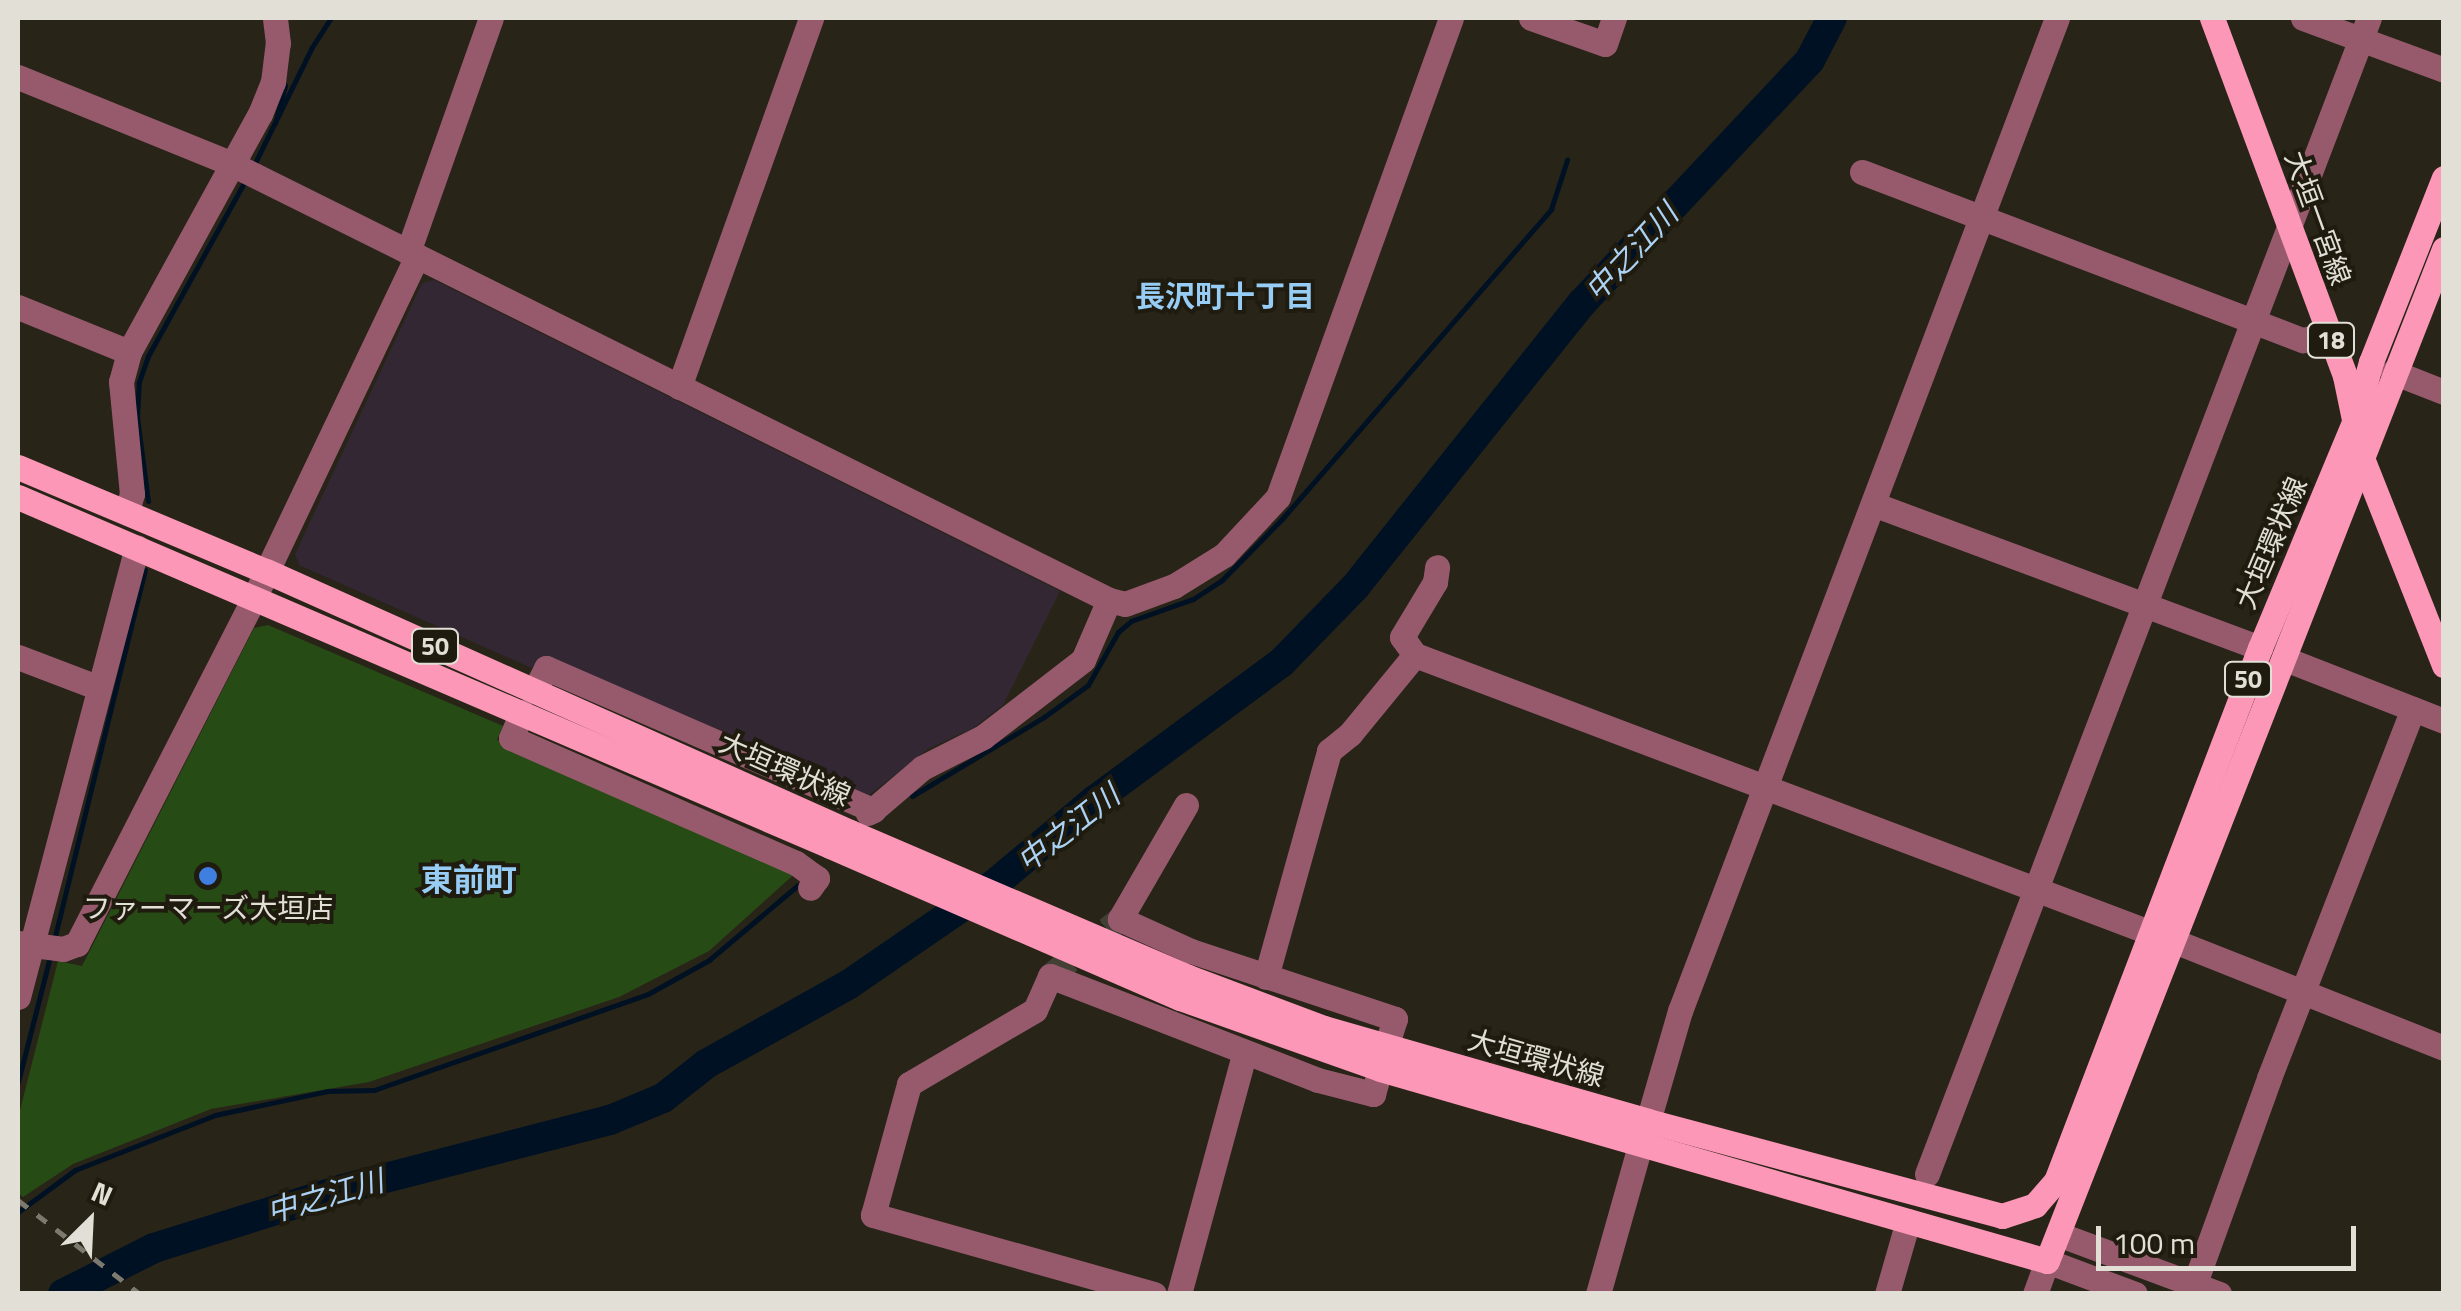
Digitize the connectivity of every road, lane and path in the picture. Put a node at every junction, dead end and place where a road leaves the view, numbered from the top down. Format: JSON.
{"nodes":[{"id":1,"x":275,"y":18,"type":"edge"},
{"id":2,"x":491,"y":18,"type":"edge"},
{"id":3,"x":812,"y":18,"type":"edge"},
{"id":4,"x":1451,"y":18,"type":"edge"},
{"id":5,"x":1531,"y":18,"type":"edge"},
{"id":6,"x":1614,"y":18,"type":"edge"},
{"id":7,"x":2057,"y":18,"type":"edge"},
{"id":8,"x":2212,"y":18,"type":"edge"},
{"id":9,"x":2303,"y":18,"type":"edge"},
{"id":10,"x":2364,"y":29,"type":"edge"},
{"id":11,"x":2444,"y":70,"type":"edge"},
{"id":12,"x":18,"y":77,"type":"edge"},
{"id":13,"x":232,"y":164,"type":"junction"},
{"id":14,"x":1862,"y":172,"type":"dead end"},
{"id":15,"x":2444,"y":178,"type":"edge"},
{"id":16,"x":1980,"y":218,"type":"junction"},
{"id":17,"x":2289,"y":227,"type":"junction"},
{"id":18,"x":2444,"y":250,"type":"edge"},
{"id":19,"x":413,"y":254,"type":"junction"},
{"id":20,"x":18,"y":307,"type":"edge"},
{"id":21,"x":2251,"y":321,"type":"junction"},
{"id":22,"x":2328,"y":334,"type":"junction"},
{"id":23,"x":129,"y":352,"type":"junction"},
{"id":24,"x":2392,"y":372,"type":"junction"},
{"id":25,"x":679,"y":387,"type":"junction"},
{"id":26,"x":2444,"y":392,"type":"edge"},
{"id":27,"x":2355,"y":420,"type":"junction"},
{"id":28,"x":2362,"y":458,"type":"junction"},
{"id":29,"x":18,"y":467,"type":"edge"},
{"id":30,"x":18,"y":498,"type":"edge"},
{"id":31,"x":1873,"y":504,"type":"junction"},
{"id":32,"x":127,"y":511,"type":"junction"},
{"id":33,"x":137,"y":548,"type":"junction"},
{"id":34,"x":1437,"y":568,"type":"dead end"},
{"id":35,"x":266,"y":571,"type":"junction"},
{"id":36,"x":254,"y":598,"type":"junction"},
{"id":37,"x":1109,"y":600,"type":"junction"},
{"id":38,"x":2143,"y":604,"type":"junction"},
{"id":39,"x":2437,"y":625,"type":"edge"},
{"id":40,"x":2260,"y":648,"type":"junction"},
{"id":41,"x":1415,"y":655,"type":"junction"},
{"id":42,"x":18,"y":657,"type":"edge"},
{"id":43,"x":2285,"y":658,"type":"junction"},
{"id":44,"x":2444,"y":665,"type":"edge"},
{"id":45,"x":98,"y":688,"type":"junction"},
{"id":46,"x":528,"y":701,"type":"junction"},
{"id":47,"x":2413,"y":709,"type":"junction"},
{"id":48,"x":2444,"y":721,"type":"edge"},
{"id":49,"x":1766,"y":788,"type":"junction"},
{"id":50,"x":1186,"y":805,"type":"dead end"},
{"id":51,"x":855,"y":825,"type":"junction"},
{"id":52,"x":810,"y":888,"type":"dead end"},
{"id":53,"x":2035,"y":890,"type":"junction"},
{"id":54,"x":2164,"y":938,"type":"junction"},
{"id":55,"x":38,"y":945,"type":"edge"},
{"id":56,"x":1266,"y":976,"type":"junction"},
{"id":57,"x":2304,"y":993,"type":"junction"},
{"id":58,"x":18,"y":997,"type":"edge"},
{"id":59,"x":2444,"y":1048,"type":"edge"},
{"id":60,"x":1244,"y":1054,"type":"junction"},
{"id":61,"x":1383,"y":1057,"type":"junction"},
{"id":62,"x":1644,"y":1132,"type":"junction"},
{"id":63,"x":1927,"y":1174,"type":"dead end"},
{"id":64,"x":2056,"y":1181,"type":"junction"},
{"id":65,"x":2002,"y":1216,"type":"junction"},
{"id":66,"x":1908,"y":1221,"type":"junction"},
{"id":67,"x":2058,"y":1234,"type":"junction"},
{"id":68,"x":2047,"y":1261,"type":"junction"},
{"id":69,"x":2192,"y":1289,"type":"edge"},
{"id":70,"x":1600,"y":1293,"type":"edge"},
{"id":71,"x":1154,"y":1294,"type":"edge"},
{"id":72,"x":1179,"y":1294,"type":"edge"},
{"id":73,"x":1887,"y":1294,"type":"edge"},
{"id":74,"x":2035,"y":1294,"type":"edge"},
{"id":75,"x":2135,"y":1294,"type":"edge"},
{"id":76,"x":2220,"y":1294,"type":"edge"}],
"edges":[{"from":1,"to":13,"type":"street"},
{"from":2,"to":19,"type":"street"},
{"from":3,"to":25,"type":"street"},
{"from":4,"to":37,"type":"street"},
{"from":5,"to":6,"type":"street"},
{"from":7,"to":16,"type":"street"},
{"from":8,"to":17,"type":"main road","name":"大垣一宮線","number":"18"},
{"from":9,"to":10,"type":"street"},
{"from":10,"to":11,"type":"street"},
{"from":10,"to":17,"type":"street"},
{"from":12,"to":13,"type":"street"},
{"from":13,"to":19,"type":"street"},
{"from":13,"to":23,"type":"street"},
{"from":14,"to":16,"type":"street"},
{"from":15,"to":27,"type":"main road","name":"大垣環状線","number":"50"},
{"from":16,"to":21,"type":"street"},
{"from":16,"to":31,"type":"street"},
{"from":17,"to":21,"type":"street"},
{"from":17,"to":22,"type":"main road","name":"大垣一宮線","number":"18"},
{"from":18,"to":24,"type":"main road","name":"大垣環状線","number":"50"},
{"from":19,"to":25,"type":"street"},
{"from":19,"to":35,"type":"street"},
{"from":20,"to":23,"type":"street"},
{"from":21,"to":22,"type":"street"},
{"from":21,"to":38,"type":"street"},
{"from":22,"to":27,"type":"main road","name":"大垣一宮線","number":"18"},
{"from":23,"to":32,"type":"street"},
{"from":24,"to":26,"type":"street"},
{"from":24,"to":28,"type":"main road","name":"大垣環状線","number":"50"},
{"from":25,"to":37,"type":"street"},
{"from":27,"to":28,"type":"main road","name":"大垣一宮線","number":"18"},
{"from":27,"to":40,"type":"main road","name":"大垣環状線","number":"50"},
{"from":28,"to":39,"type":"main road","name":"大垣一宮線","number":"18"},
{"from":28,"to":43,"type":"main road","name":"大垣環状線","number":"50"},
{"from":29,"to":32,"type":"main road","name":"大垣環状線","number":"50"},
{"from":30,"to":33,"type":"main road","name":"大垣環状線","number":"50"},
{"from":31,"to":38,"type":"street"},
{"from":31,"to":49,"type":"street"},
{"from":32,"to":35,"type":"main road","name":"大垣環状線","number":"50"},
{"from":33,"to":36,"type":"main road","name":"大垣環状線","number":"50"},
{"from":33,"to":45,"type":"street"},
{"from":34,"to":41,"type":"street"},
{"from":35,"to":36,"type":"street"},
{"from":35,"to":46,"type":"main road","name":"大垣環状線","number":"50"},
{"from":36,"to":46,"type":"main road","name":"大垣環状線","number":"50"},
{"from":36,"to":55,"type":"street"},
{"from":37,"to":51,"type":"street"},
{"from":38,"to":40,"type":"street"},
{"from":38,"to":53,"type":"street"},
{"from":39,"to":44,"type":"main road","name":"大垣一宮線","number":"18"},
{"from":40,"to":54,"type":"main road","name":"大垣環状線","number":"50"},
{"from":41,"to":49,"type":"street"},
{"from":41,"to":56,"type":"street"},
{"from":42,"to":45,"type":"street"},
{"from":43,"to":47,"type":"street"},
{"from":43,"to":54,"type":"main road","name":"大垣環状線","number":"50"},
{"from":45,"to":55,"type":"street"},
{"from":46,"to":51,"type":"main road","name":"大垣環状線","number":"50"},
{"from":46,"to":51,"type":"street"},
{"from":46,"to":52,"type":"street"},
{"from":47,"to":48,"type":"street"},
{"from":47,"to":57,"type":"street"},
{"from":49,"to":53,"type":"street"},
{"from":49,"to":62,"type":"street"},
{"from":50,"to":56,"type":"street"},
{"from":51,"to":61,"type":"main road","name":"大垣環状線","number":"50","bridge":true},
{"from":53,"to":54,"type":"street"},
{"from":53,"to":63,"type":"street"},
{"from":54,"to":57,"type":"street"},
{"from":54,"to":64,"type":"main road","name":"大垣環状線","number":"50"},
{"from":54,"to":67,"type":"main road","name":"大垣環状線","number":"50"},
{"from":55,"to":58,"type":"street"},
{"from":56,"to":61,"type":"street"},
{"from":57,"to":59,"type":"street"},
{"from":57,"to":69,"type":"street"},
{"from":60,"to":61,"type":"street"},
{"from":60,"to":71,"type":"street"},
{"from":60,"to":72,"type":"street"},
{"from":61,"to":62,"type":"main road","name":"大垣環状線","number":"50"},
{"from":62,"to":65,"type":"main road","name":"大垣環状線","number":"50"},
{"from":62,"to":66,"type":"main road","name":"大垣環状線","number":"50"},
{"from":62,"to":70,"type":"street"},
{"from":64,"to":65,"type":"main road"},
{"from":64,"to":67,"type":"main road","number":"50"},
{"from":65,"to":67,"type":"main road","number":"50"},
{"from":66,"to":68,"type":"main road","name":"大垣環状線","number":"50"},
{"from":66,"to":73,"type":"street"},
{"from":67,"to":68,"type":"main road","number":"50"},
{"from":67,"to":69,"type":"street"},
{"from":68,"to":74,"type":"street"},
{"from":68,"to":75,"type":"street"},
{"from":69,"to":76,"type":"street"}]}
